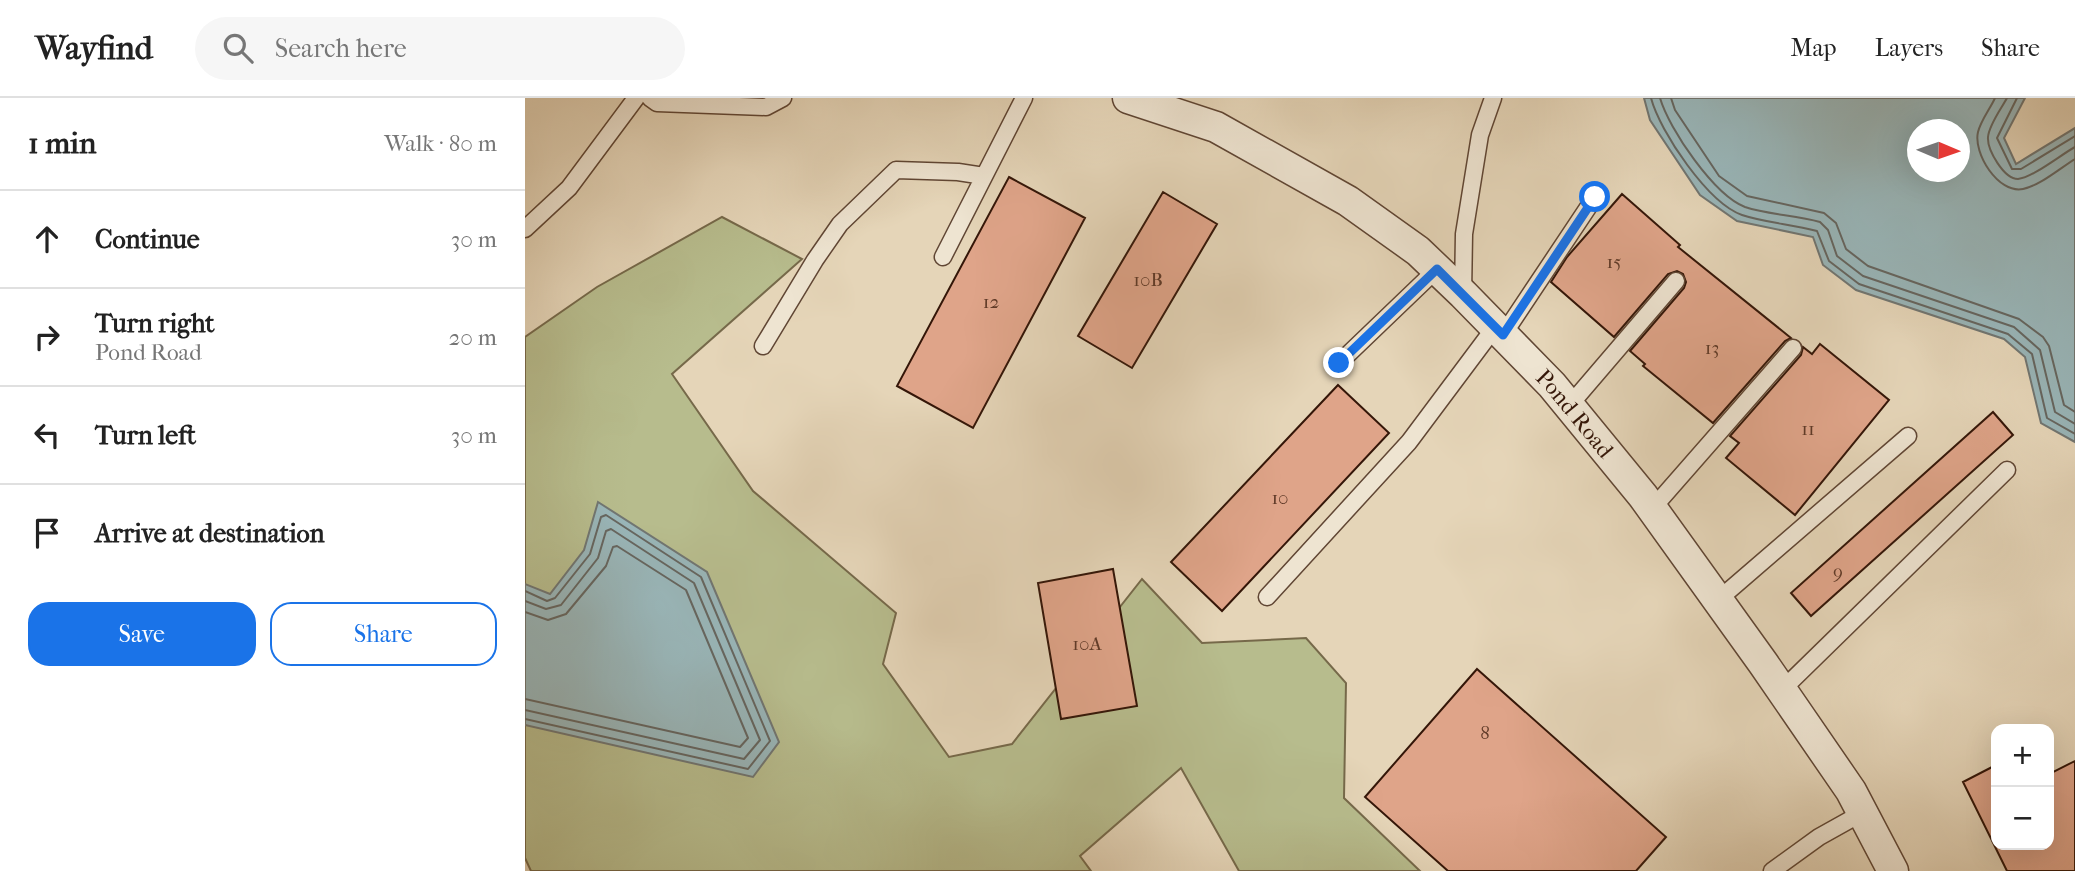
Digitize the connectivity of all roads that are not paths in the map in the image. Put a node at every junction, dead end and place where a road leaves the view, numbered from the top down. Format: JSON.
{"nodes":[{"id":1,"x":636,"y":98,"type":"edge"},
{"id":2,"x":650,"y":98,"type":"edge"},
{"id":3,"x":783,"y":98,"type":"edge"},
{"id":4,"x":1024,"y":98,"type":"edge"},
{"id":5,"x":1128,"y":98,"type":"edge"},
{"id":6,"x":1493,"y":98,"type":"edge"},
{"id":7,"x":1188,"y":107,"type":"edge"},
{"id":8,"x":985,"y":176,"type":"junction"},
{"id":9,"x":1595,"y":197,"type":"dead end"},
{"id":10,"x":525,"y":229,"type":"edge"},
{"id":11,"x":943,"y":257,"type":"dead end"},
{"id":12,"x":1437,"y":269,"type":"junction"},
{"id":13,"x":1676,"y":281,"type":"dead end"},
{"id":14,"x":1463,"y":294,"type":"junction"},
{"id":15,"x":1499,"y":331,"type":"junction"},
{"id":16,"x":763,"y":346,"type":"dead end"},
{"id":17,"x":1793,"y":348,"type":"dead end"},
{"id":18,"x":1339,"y":363,"type":"dead end"},
{"id":19,"x":1569,"y":406,"type":"junction"},
{"id":20,"x":1908,"y":436,"type":"dead end"},
{"id":21,"x":2007,"y":470,"type":"dead end"},
{"id":22,"x":1652,"y":509,"type":"junction"},
{"id":23,"x":1267,"y":597,"type":"dead end"},
{"id":24,"x":1718,"y":600,"type":"junction"},
{"id":25,"x":1782,"y":690,"type":"junction"},
{"id":26,"x":1863,"y":813,"type":"junction"},
{"id":27,"x":1772,"y":871,"type":"edge"},
{"id":28,"x":1893,"y":871,"type":"edge"}],
"edges":[{"from":1,"to":10,"type":"lane"},
{"from":2,"to":3,"type":"lane"},
{"from":4,"to":8,"type":"lane"},
{"from":5,"to":7,"type":"street","name":"Pond Road"},
{"from":6,"to":14,"type":"lane"},
{"from":7,"to":12,"type":"street","name":"Pond Road"},
{"from":8,"to":11,"type":"lane"},
{"from":8,"to":16,"type":"lane"},
{"from":9,"to":15,"type":"lane"},
{"from":12,"to":14,"type":"street","name":"Pond Road"},
{"from":12,"to":18,"type":"lane"},
{"from":13,"to":19,"type":"lane"},
{"from":14,"to":15,"type":"street","name":"Pond Road"},
{"from":15,"to":19,"type":"street","name":"Pond Road"},
{"from":15,"to":23,"type":"lane"},
{"from":17,"to":22,"type":"lane"},
{"from":19,"to":22,"type":"street","name":"Pond Road"},
{"from":20,"to":24,"type":"lane"},
{"from":21,"to":25,"type":"lane"},
{"from":22,"to":24,"type":"street","name":"Pond Road"},
{"from":24,"to":25,"type":"street","name":"Pond Road"},
{"from":25,"to":26,"type":"street","name":"Pond Road"},
{"from":26,"to":27,"type":"lane"},
{"from":26,"to":28,"type":"street","name":"Pond Road"}]}
